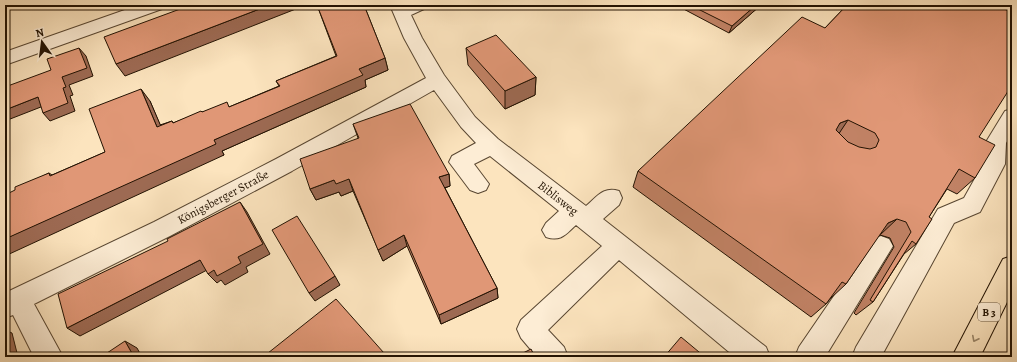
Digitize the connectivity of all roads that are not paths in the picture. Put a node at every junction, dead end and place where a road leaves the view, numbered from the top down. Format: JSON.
{"nodes":[{"id":1,"x":156,"y":5,"type":"edge"},
{"id":2,"x":406,"y":8,"type":"edge"},
{"id":3,"x":5,"y":59,"type":"edge"},
{"id":4,"x":437,"y":80,"type":"junction"},
{"id":5,"x":1012,"y":116,"type":"edge"},
{"id":6,"x":491,"y":145,"type":"junction"},
{"id":7,"x":478,"y":184,"type":"dead end"},
{"id":8,"x":611,"y":198,"type":"dead end"},
{"id":9,"x":581,"y":216,"type":"junction"},
{"id":10,"x":554,"y":230,"type":"dead end"},
{"id":11,"x":618,"y":246,"type":"junction"},
{"id":12,"x":881,"y":246,"type":"edge"},
{"id":13,"x":1012,"y":267,"type":"edge"},
{"id":14,"x":12,"y":303,"type":"edge"},
{"id":15,"x":49,"y":357,"type":"edge"},
{"id":16,"x":554,"y":357,"type":"edge"},
{"id":17,"x":756,"y":357,"type":"edge"},
{"id":18,"x":809,"y":357,"type":"edge"},
{"id":19,"x":866,"y":357,"type":"edge"},
{"id":20,"x":966,"y":357,"type":"edge"}],
"edges":[{"from":1,"to":3,"type":"street"},
{"from":2,"to":4,"type":"street","name":"Biblisweg"},
{"from":4,"to":6,"type":"street","name":"Biblisweg"},
{"from":4,"to":14,"type":"street","name":"Königsberger Straße"},
{"from":5,"to":19,"type":"street"},
{"from":6,"to":7,"type":"street"},
{"from":6,"to":9,"type":"street","name":"Biblisweg"},
{"from":8,"to":9,"type":"street"},
{"from":9,"to":10,"type":"street"},
{"from":9,"to":11,"type":"street","name":"Biblisweg"},
{"from":11,"to":16,"type":"street"},
{"from":11,"to":17,"type":"street","name":"Biblisweg"},
{"from":12,"to":18,"type":"street"},
{"from":13,"to":20,"type":"main road","number":"B 3","one_way":true},
{"from":14,"to":15,"type":"street"}]}
